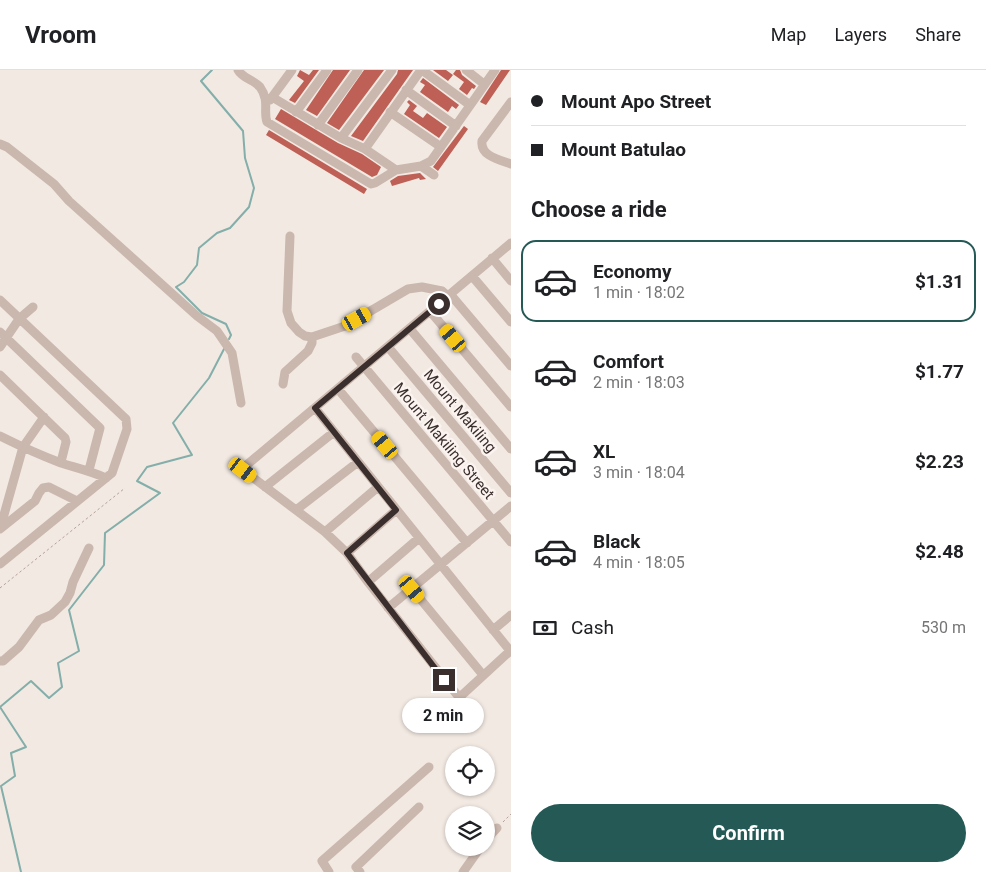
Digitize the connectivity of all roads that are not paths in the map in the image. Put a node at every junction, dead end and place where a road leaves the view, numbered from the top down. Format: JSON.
{"nodes":[{"id":1,"x":238,"y":70,"type":"edge"},
{"id":2,"x":327,"y":70,"type":"edge"},
{"id":3,"x":358,"y":70,"type":"edge"},
{"id":4,"x":392,"y":70,"type":"edge"},
{"id":5,"x":421,"y":70,"type":"edge"},
{"id":6,"x":466,"y":70,"type":"edge"},
{"id":7,"x":496,"y":70,"type":"edge"},
{"id":8,"x":287,"y":72,"type":"edge"},
{"id":9,"x":484,"y":84,"type":"junction"},
{"id":10,"x":406,"y":90,"type":"junction"},
{"id":11,"x":270,"y":101,"type":"junction"},
{"id":12,"x":511,"y":102,"type":"edge"},
{"id":13,"x":470,"y":105,"type":"junction"},
{"id":14,"x":296,"y":112,"type":"junction"},
{"id":15,"x":390,"y":112,"type":"junction"},
{"id":16,"x":318,"y":125,"type":"junction"},
{"id":17,"x":456,"y":126,"type":"junction"},
{"id":18,"x":341,"y":138,"type":"junction"},
{"id":19,"x":0,"y":144,"type":"edge"},
{"id":20,"x":441,"y":147,"type":"junction"},
{"id":21,"x":365,"y":149,"type":"junction"},
{"id":22,"x":511,"y":164,"type":"edge"},
{"id":23,"x":421,"y":166,"type":"junction"},
{"id":24,"x":396,"y":170,"type":"junction"},
{"id":25,"x":434,"y":175,"type":"dead end"},
{"id":26,"x":290,"y":236,"type":"dead end"},
{"id":27,"x":511,"y":243,"type":"edge"},
{"id":28,"x":492,"y":258,"type":"junction"},
{"id":29,"x":472,"y":276,"type":"junction"},
{"id":30,"x":510,"y":279,"type":"edge"},
{"id":31,"x":449,"y":295,"type":"junction"},
{"id":32,"x":0,"y":300,"type":"edge"},
{"id":33,"x":33,"y":307,"type":"dead end"},
{"id":34,"x":430,"y":311,"type":"junction"},
{"id":35,"x":19,"y":319,"type":"junction"},
{"id":36,"x":511,"y":322,"type":"edge"},
{"id":37,"x":410,"y":329,"type":"junction"},
{"id":38,"x":3,"y":335,"type":"edge"},
{"id":39,"x":312,"y":337,"type":"junction"},
{"id":40,"x":0,"y":347,"type":"edge"},
{"id":41,"x":388,"y":347,"type":"junction"},
{"id":42,"x":356,"y":357,"type":"dead end"},
{"id":43,"x":511,"y":366,"type":"edge"},
{"id":44,"x":364,"y":367,"type":"junction"},
{"id":45,"x":0,"y":375,"type":"edge"},
{"id":46,"x":283,"y":384,"type":"dead end"},
{"id":47,"x":338,"y":389,"type":"junction"},
{"id":48,"x":241,"y":403,"type":"dead end"},
{"id":49,"x":511,"y":407,"type":"edge"},
{"id":50,"x":315,"y":408,"type":"junction"},
{"id":51,"x":44,"y":417,"type":"junction"},
{"id":52,"x":334,"y":432,"type":"junction"},
{"id":53,"x":0,"y":436,"type":"edge"},
{"id":54,"x":23,"y":448,"type":"junction"},
{"id":55,"x":511,"y":449,"type":"edge"},
{"id":56,"x":61,"y":462,"type":"junction"},
{"id":57,"x":358,"y":462,"type":"junction"},
{"id":58,"x":90,"y":470,"type":"junction"},
{"id":59,"x":106,"y":478,"type":"junction"},
{"id":60,"x":266,"y":487,"type":"junction"},
{"id":61,"x":378,"y":487,"type":"junction"},
{"id":62,"x":511,"y":493,"type":"edge"},
{"id":63,"x":77,"y":500,"type":"junction"},
{"id":64,"x":511,"y":506,"type":"edge"},
{"id":65,"x":296,"y":510,"type":"junction"},
{"id":66,"x":396,"y":510,"type":"junction"},
{"id":67,"x":493,"y":521,"type":"junction"},
{"id":68,"x":0,"y":529,"type":"edge"},
{"id":69,"x":325,"y":532,"type":"junction"},
{"id":70,"x":419,"y":538,"type":"junction"},
{"id":71,"x":511,"y":542,"type":"edge"},
{"id":72,"x":467,"y":543,"type":"junction"},
{"id":73,"x":89,"y":548,"type":"dead end"},
{"id":74,"x":347,"y":553,"type":"junction"},
{"id":75,"x":4,"y":556,"type":"edge"},
{"id":76,"x":0,"y":564,"type":"edge"},
{"id":77,"x":440,"y":565,"type":"junction"},
{"id":78,"x":368,"y":582,"type":"junction"},
{"id":79,"x":412,"y":589,"type":"junction"},
{"id":80,"x":388,"y":608,"type":"junction"},
{"id":81,"x":511,"y":615,"type":"edge"},
{"id":82,"x":493,"y":630,"type":"junction"},
{"id":83,"x":510,"y":652,"type":"edge"},
{"id":84,"x":0,"y":662,"type":"edge"},
{"id":85,"x":483,"y":675,"type":"junction"},
{"id":86,"x":429,"y":767,"type":"dead end"},
{"id":87,"x":419,"y":808,"type":"dead end"},
{"id":88,"x":474,"y":856,"type":"edge"},
{"id":89,"x":330,"y":872,"type":"edge"},
{"id":90,"x":360,"y":872,"type":"edge"},
{"id":91,"x":463,"y":872,"type":"edge"}],
"edges":[{"from":1,"to":11,"type":"street"},
{"from":2,"to":14,"type":"street"},
{"from":3,"to":16,"type":"street"},
{"from":4,"to":18,"type":"street"},
{"from":5,"to":10,"type":"street"},
{"from":5,"to":13,"type":"street"},
{"from":6,"to":9,"type":"street"},
{"from":7,"to":9,"type":"street"},
{"from":8,"to":11,"type":"street"},
{"from":9,"to":13,"type":"street"},
{"from":10,"to":15,"type":"street"},
{"from":10,"to":17,"type":"street"},
{"from":11,"to":14,"type":"street"},
{"from":11,"to":24,"type":"street"},
{"from":12,"to":22,"type":"street"},
{"from":13,"to":17,"type":"street"},
{"from":14,"to":16,"type":"street"},
{"from":15,"to":20,"type":"street"},
{"from":15,"to":21,"type":"street"},
{"from":16,"to":18,"type":"street"},
{"from":17,"to":20,"type":"street"},
{"from":18,"to":21,"type":"street"},
{"from":19,"to":48,"type":"street"},
{"from":20,"to":23,"type":"street"},
{"from":21,"to":24,"type":"street"},
{"from":23,"to":24,"type":"street"},
{"from":23,"to":25,"type":"street"},
{"from":26,"to":39,"type":"street"},
{"from":27,"to":28,"type":"street"},
{"from":28,"to":29,"type":"street"},
{"from":28,"to":30,"type":"street"},
{"from":29,"to":31,"type":"street"},
{"from":29,"to":36,"type":"street"},
{"from":31,"to":34,"type":"street"},
{"from":31,"to":39,"type":"street"},
{"from":31,"to":43,"type":"street"},
{"from":32,"to":35,"type":"street"},
{"from":33,"to":35,"type":"street"},
{"from":34,"to":37,"type":"street"},
{"from":34,"to":49,"type":"street"},
{"from":35,"to":38,"type":"street"},
{"from":35,"to":59,"type":"street"},
{"from":37,"to":41,"type":"street"},
{"from":37,"to":55,"type":"street"},
{"from":38,"to":40,"type":"street"},
{"from":38,"to":58,"type":"street"},
{"from":39,"to":46,"type":"street"},
{"from":41,"to":44,"type":"street"},
{"from":41,"to":62,"type":"street","name":"Mount Makiling"},
{"from":42,"to":44,"type":"street","name":"Mount Makiling Street"},
{"from":44,"to":47,"type":"street"},
{"from":44,"to":67,"type":"street","name":"Mount Makiling Street"},
{"from":45,"to":51,"type":"street"},
{"from":47,"to":50,"type":"street"},
{"from":47,"to":72,"type":"street"},
{"from":50,"to":52,"type":"street"},
{"from":50,"to":60,"type":"street"},
{"from":51,"to":54,"type":"street"},
{"from":51,"to":56,"type":"street"},
{"from":52,"to":57,"type":"street"},
{"from":52,"to":60,"type":"street"},
{"from":53,"to":54,"type":"street"},
{"from":54,"to":56,"type":"street"},
{"from":54,"to":68,"type":"street"},
{"from":56,"to":58,"type":"street"},
{"from":57,"to":61,"type":"street"},
{"from":57,"to":65,"type":"street"},
{"from":58,"to":59,"type":"street"},
{"from":59,"to":63,"type":"street"},
{"from":60,"to":65,"type":"street"},
{"from":61,"to":66,"type":"street"},
{"from":61,"to":69,"type":"street"},
{"from":63,"to":68,"type":"street"},
{"from":63,"to":75,"type":"street"},
{"from":64,"to":67,"type":"street"},
{"from":65,"to":69,"type":"street"},
{"from":66,"to":70,"type":"street"},
{"from":66,"to":74,"type":"street"},
{"from":67,"to":71,"type":"street","name":"Mount Makiling Street"},
{"from":67,"to":72,"type":"street"},
{"from":69,"to":74,"type":"street"},
{"from":70,"to":77,"type":"street"},
{"from":70,"to":78,"type":"street"},
{"from":72,"to":77,"type":"street"},
{"from":73,"to":84,"type":"street"},
{"from":74,"to":78,"type":"street"},
{"from":75,"to":76,"type":"street"},
{"from":77,"to":79,"type":"street"},
{"from":77,"to":82,"type":"street"},
{"from":78,"to":80,"type":"street"},
{"from":79,"to":80,"type":"street"},
{"from":79,"to":85,"type":"street"},
{"from":80,"to":85,"type":"street"},
{"from":81,"to":82,"type":"street"},
{"from":82,"to":83,"type":"street"},
{"from":83,"to":85,"type":"street"},
{"from":86,"to":89,"type":"street"},
{"from":87,"to":90,"type":"street"},
{"from":88,"to":91,"type":"street"}]}
